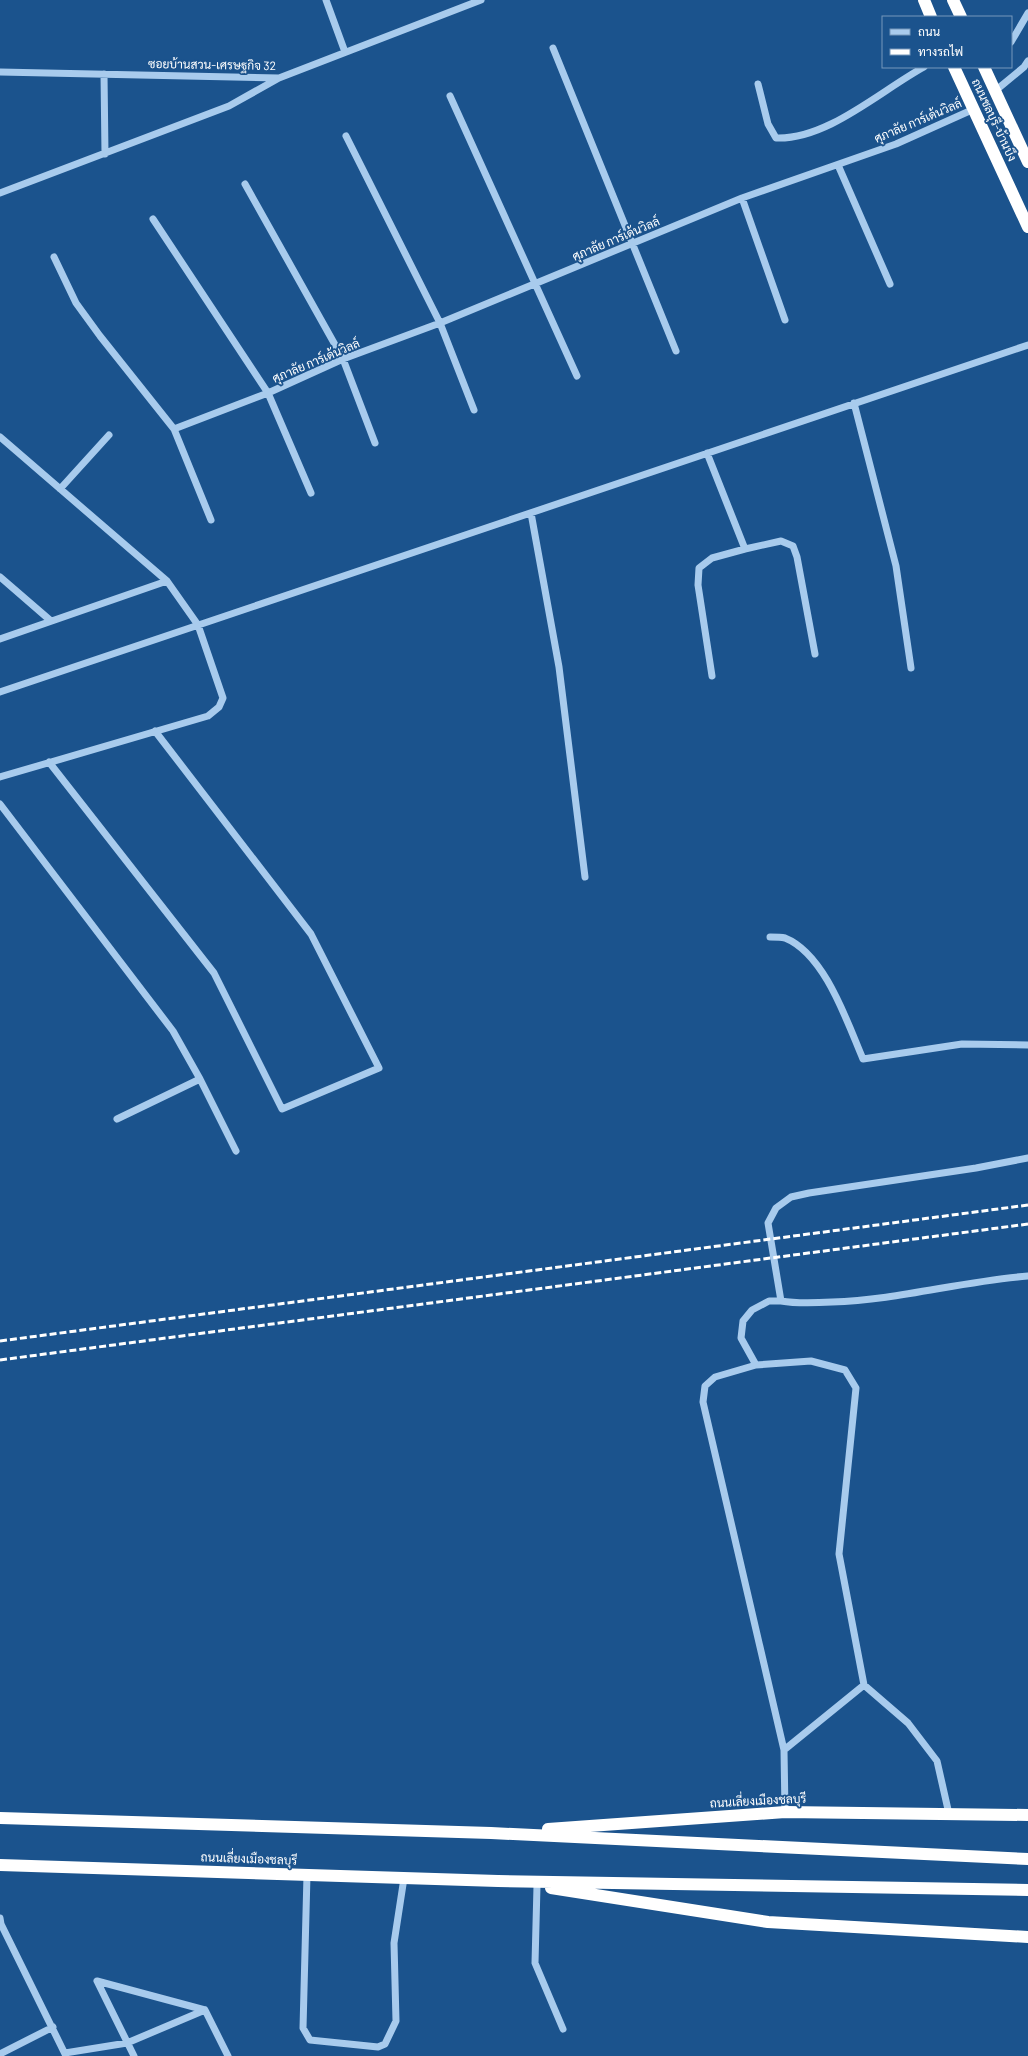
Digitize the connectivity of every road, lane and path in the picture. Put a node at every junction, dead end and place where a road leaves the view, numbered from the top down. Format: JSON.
{"nodes":[{"id":1,"x":326,"y":0,"type":"edge"},
{"id":2,"x":481,"y":0,"type":"edge"},
{"id":3,"x":924,"y":0,"type":"edge"},
{"id":4,"x":953,"y":0,"type":"edge"},
{"id":5,"x":1028,"y":13,"type":"edge"},
{"id":6,"x":931,"y":16,"type":"edge"},
{"id":7,"x":961,"y":16,"type":"edge"},
{"id":8,"x":1012,"y":40,"type":"edge"},
{"id":9,"x":553,"y":48,"type":"dead end"},
{"id":10,"x":345,"y":52,"type":"junction"},
{"id":11,"x":1028,"y":61,"type":"edge"},
{"id":12,"x":922,"y":68,"type":"edge"},
{"id":13,"x":954,"y":68,"type":"edge"},
{"id":14,"x":986,"y":68,"type":"edge"},
{"id":15,"x":0,"y":72,"type":"edge"},
{"id":16,"x":104,"y":74,"type":"junction"},
{"id":17,"x":279,"y":78,"type":"junction"},
{"id":18,"x":758,"y":84,"type":"dead end"},
{"id":19,"x":995,"y":91,"type":"junction"},
{"id":20,"x":450,"y":96,"type":"dead end"},
{"id":21,"x":974,"y":109,"type":"junction"},
{"id":22,"x":346,"y":136,"type":"dead end"},
{"id":23,"x":105,"y":154,"type":"junction"},
{"id":24,"x":1028,"y":162,"type":"edge"},
{"id":25,"x":838,"y":165,"type":"junction"},
{"id":26,"x":245,"y":184,"type":"dead end"},
{"id":27,"x":0,"y":193,"type":"edge"},
{"id":28,"x":742,"y":198,"type":"junction"},
{"id":29,"x":153,"y":219,"type":"dead end"},
{"id":30,"x":1028,"y":227,"type":"edge"},
{"id":31,"x":634,"y":243,"type":"junction"},
{"id":32,"x":54,"y":257,"type":"dead end"},
{"id":33,"x":890,"y":284,"type":"dead end"},
{"id":34,"x":534,"y":285,"type":"junction"},
{"id":35,"x":785,"y":320,"type":"dead end"},
{"id":36,"x":440,"y":323,"type":"junction"},
{"id":37,"x":1028,"y":345,"type":"edge"},
{"id":38,"x":676,"y":351,"type":"dead end"},
{"id":39,"x":343,"y":360,"type":"junction"},
{"id":40,"x":577,"y":376,"type":"dead end"},
{"id":41,"x":268,"y":393,"type":"junction"},
{"id":42,"x":854,"y":403,"type":"junction"},
{"id":43,"x":474,"y":410,"type":"dead end"},
{"id":44,"x":174,"y":429,"type":"junction"},
{"id":45,"x":109,"y":435,"type":"dead end"},
{"id":46,"x":0,"y":436,"type":"edge"},
{"id":47,"x":375,"y":443,"type":"dead end"},
{"id":48,"x":707,"y":453,"type":"junction"},
{"id":49,"x":60,"y":488,"type":"junction"},
{"id":50,"x":311,"y":493,"type":"dead end"},
{"id":51,"x":531,"y":513,"type":"junction"},
{"id":52,"x":211,"y":520,"type":"dead end"},
{"id":53,"x":745,"y":549,"type":"junction"},
{"id":54,"x":0,"y":577,"type":"edge"},
{"id":55,"x":167,"y":581,"type":"junction"},
{"id":56,"x":51,"y":621,"type":"junction"},
{"id":57,"x":198,"y":625,"type":"junction"},
{"id":58,"x":0,"y":639,"type":"edge"},
{"id":59,"x":815,"y":654,"type":"dead end"},
{"id":60,"x":911,"y":668,"type":"dead end"},
{"id":61,"x":712,"y":676,"type":"dead end"},
{"id":62,"x":0,"y":692,"type":"edge"},
{"id":63,"x":156,"y":731,"type":"junction"},
{"id":64,"x":49,"y":762,"type":"junction"},
{"id":65,"x":0,"y":777,"type":"edge"},
{"id":66,"x":0,"y":804,"type":"edge"},
{"id":67,"x":585,"y":877,"type":"dead end"},
{"id":68,"x":770,"y":937,"type":"dead end"},
{"id":69,"x":1028,"y":1045,"type":"edge"},
{"id":70,"x":200,"y":1079,"type":"junction"},
{"id":71,"x":117,"y":1119,"type":"dead end"},
{"id":72,"x":236,"y":1151,"type":"dead end"},
{"id":73,"x":1028,"y":1158,"type":"edge"},
{"id":74,"x":1028,"y":1276,"type":"edge"},
{"id":75,"x":781,"y":1301,"type":"junction"},
{"id":76,"x":756,"y":1366,"type":"junction"},
{"id":77,"x":864,"y":1685,"type":"junction"},
{"id":78,"x":784,"y":1750,"type":"junction"},
{"id":79,"x":785,"y":1812,"type":"junction"},
{"id":80,"x":949,"y":1814,"type":"junction"},
{"id":81,"x":1028,"y":1815,"type":"edge"},
{"id":82,"x":0,"y":1818,"type":"edge"},
{"id":83,"x":491,"y":1833,"type":"junction"},
{"id":84,"x":1028,"y":1859,"type":"edge"},
{"id":85,"x":0,"y":1865,"type":"edge"},
{"id":86,"x":307,"y":1875,"type":"junction"},
{"id":87,"x":404,"y":1878,"type":"junction"},
{"id":88,"x":498,"y":1881,"type":"junction"},
{"id":89,"x":537,"y":1886,"type":"junction"},
{"id":90,"x":1028,"y":1890,"type":"edge"},
{"id":91,"x":0,"y":1918,"type":"edge"},
{"id":92,"x":1028,"y":1936,"type":"edge"},
{"id":93,"x":205,"y":2010,"type":"junction"},
{"id":94,"x":53,"y":2027,"type":"junction"},
{"id":95,"x":563,"y":2030,"type":"dead end"},
{"id":96,"x":127,"y":2043,"type":"junction"},
{"id":97,"x":0,"y":2054,"type":"edge"},
{"id":98,"x":66,"y":2054,"type":"edge"},
{"id":99,"x":134,"y":2056,"type":"edge"},
{"id":100,"x":228,"y":2056,"type":"edge"}],
"edges":[{"from":1,"to":10,"type":"street"},
{"from":2,"to":10,"type":"street","name":"ซอยบ้านสวน-เศรษฐกิจ 32"},
{"from":3,"to":6,"type":"highway"},
{"from":4,"to":7,"type":"highway"},
{"from":5,"to":8,"type":"street"},
{"from":9,"to":31,"type":"street"},
{"from":10,"to":17,"type":"street","name":"ซอยบ้านสวน-เศรษฐกิจ 32"},
{"from":11,"to":19,"type":"street"},
{"from":12,"to":18,"type":"street"},
{"from":13,"to":21,"type":"highway","name":"ถนนชลบุรี-บ้านบึง"},
{"from":14,"to":19,"type":"highway","name":"ถนนชลบุรี-บ้านบึง"},
{"from":15,"to":16,"type":"street","name":"ซอยบ้านสวน-เศรษฐกิจ 32"},
{"from":16,"to":17,"type":"street","name":"ซอยบ้านสวน-เศรษฐกิจ 32"},
{"from":16,"to":23,"type":"street"},
{"from":17,"to":23,"type":"street"},
{"from":19,"to":24,"type":"highway","name":"ถนนชลบุรี-บ้านบึง"},
{"from":20,"to":34,"type":"street"},
{"from":21,"to":25,"type":"street","name":"ศุภาลัย การ์เด้นวิลล์"},
{"from":21,"to":30,"type":"highway","name":"ถนนชลบุรี-บ้านบึง"},
{"from":22,"to":36,"type":"street"},
{"from":23,"to":27,"type":"street"},
{"from":25,"to":28,"type":"street","name":"ศุภาลัย การ์เด้นวิลล์"},
{"from":25,"to":33,"type":"street"},
{"from":26,"to":39,"type":"street"},
{"from":28,"to":31,"type":"street","name":"ศุภาลัย การ์เด้นวิลล์"},
{"from":28,"to":35,"type":"street"},
{"from":29,"to":41,"type":"street"},
{"from":31,"to":34,"type":"street","name":"ศุภาลัย การ์เด้นวิลล์"},
{"from":31,"to":38,"type":"street"},
{"from":32,"to":44,"type":"street"},
{"from":34,"to":36,"type":"street","name":"ศุภาลัย การ์เด้นวิลล์"},
{"from":34,"to":40,"type":"street"},
{"from":36,"to":39,"type":"street","name":"ศุภาลัย การ์เด้นวิลล์"},
{"from":36,"to":43,"type":"street"},
{"from":37,"to":42,"type":"street"},
{"from":39,"to":41,"type":"street","name":"ศุภาลัย การ์เด้นวิลล์"},
{"from":39,"to":47,"type":"street"},
{"from":41,"to":44,"type":"street","name":"ศุภาลัย การ์เด้นวิลล์"},
{"from":41,"to":50,"type":"street"},
{"from":42,"to":48,"type":"street"},
{"from":42,"to":60,"type":"street"},
{"from":44,"to":52,"type":"street"},
{"from":45,"to":49,"type":"street"},
{"from":46,"to":49,"type":"street"},
{"from":48,"to":51,"type":"street"},
{"from":48,"to":53,"type":"street"},
{"from":49,"to":55,"type":"street"},
{"from":51,"to":57,"type":"street"},
{"from":51,"to":67,"type":"street"},
{"from":53,"to":59,"type":"street"},
{"from":53,"to":61,"type":"street"},
{"from":54,"to":56,"type":"street"},
{"from":55,"to":56,"type":"street"},
{"from":55,"to":57,"type":"street"},
{"from":56,"to":58,"type":"street"},
{"from":57,"to":62,"type":"street"},
{"from":57,"to":63,"type":"street"},
{"from":63,"to":64,"type":"street"},
{"from":63,"to":64,"type":"street"},
{"from":64,"to":65,"type":"street"},
{"from":66,"to":70,"type":"street"},
{"from":68,"to":69,"type":"street"},
{"from":70,"to":71,"type":"street"},
{"from":70,"to":72,"type":"street"},
{"from":73,"to":75,"type":"street"},
{"from":74,"to":75,"type":"street"},
{"from":75,"to":76,"type":"street"},
{"from":76,"to":77,"type":"street"},
{"from":76,"to":78,"type":"street"},
{"from":77,"to":78,"type":"street"},
{"from":77,"to":80,"type":"street"},
{"from":78,"to":79,"type":"street"},
{"from":79,"to":80,"type":"highway","name":"ถนนเลี่ยงเมืองชลบุรี"},
{"from":79,"to":83,"type":"highway","name":"ถนนเลี่ยงเมืองชลบุรี"},
{"from":80,"to":81,"type":"highway","name":"ถนนเลี่ยงเมืองชลบุรี"},
{"from":82,"to":83,"type":"highway","name":"ถนนเลี่ยงเมืองชลบุรี"},
{"from":83,"to":84,"type":"highway","name":"ถนนเลี่ยงเมืองชลบุรี"},
{"from":85,"to":86,"type":"highway","name":"ถนนเลี่ยงเมืองชลบุรี"},
{"from":86,"to":87,"type":"highway","name":"ถนนเลี่ยงเมืองชลบุรี"},
{"from":86,"to":87,"type":"street"},
{"from":87,"to":88,"type":"highway","name":"ถนนเลี่ยงเมืองชลบุรี"},
{"from":88,"to":89,"type":"highway","name":"ถนนเลี่ยงเมืองชลบุรี"},
{"from":88,"to":90,"type":"highway","name":"ถนนเลี่ยงเมืองชลบุรี"},
{"from":89,"to":92,"type":"highway","name":"ถนนเลี่ยงเมืองชลบุรี"},
{"from":89,"to":95,"type":"street"},
{"from":91,"to":94,"type":"street"},
{"from":93,"to":96,"type":"street"},
{"from":93,"to":96,"type":"street"},
{"from":93,"to":100,"type":"street"},
{"from":94,"to":97,"type":"street"},
{"from":94,"to":98,"type":"street"},
{"from":96,"to":98,"type":"street"},
{"from":96,"to":99,"type":"street"}]}
